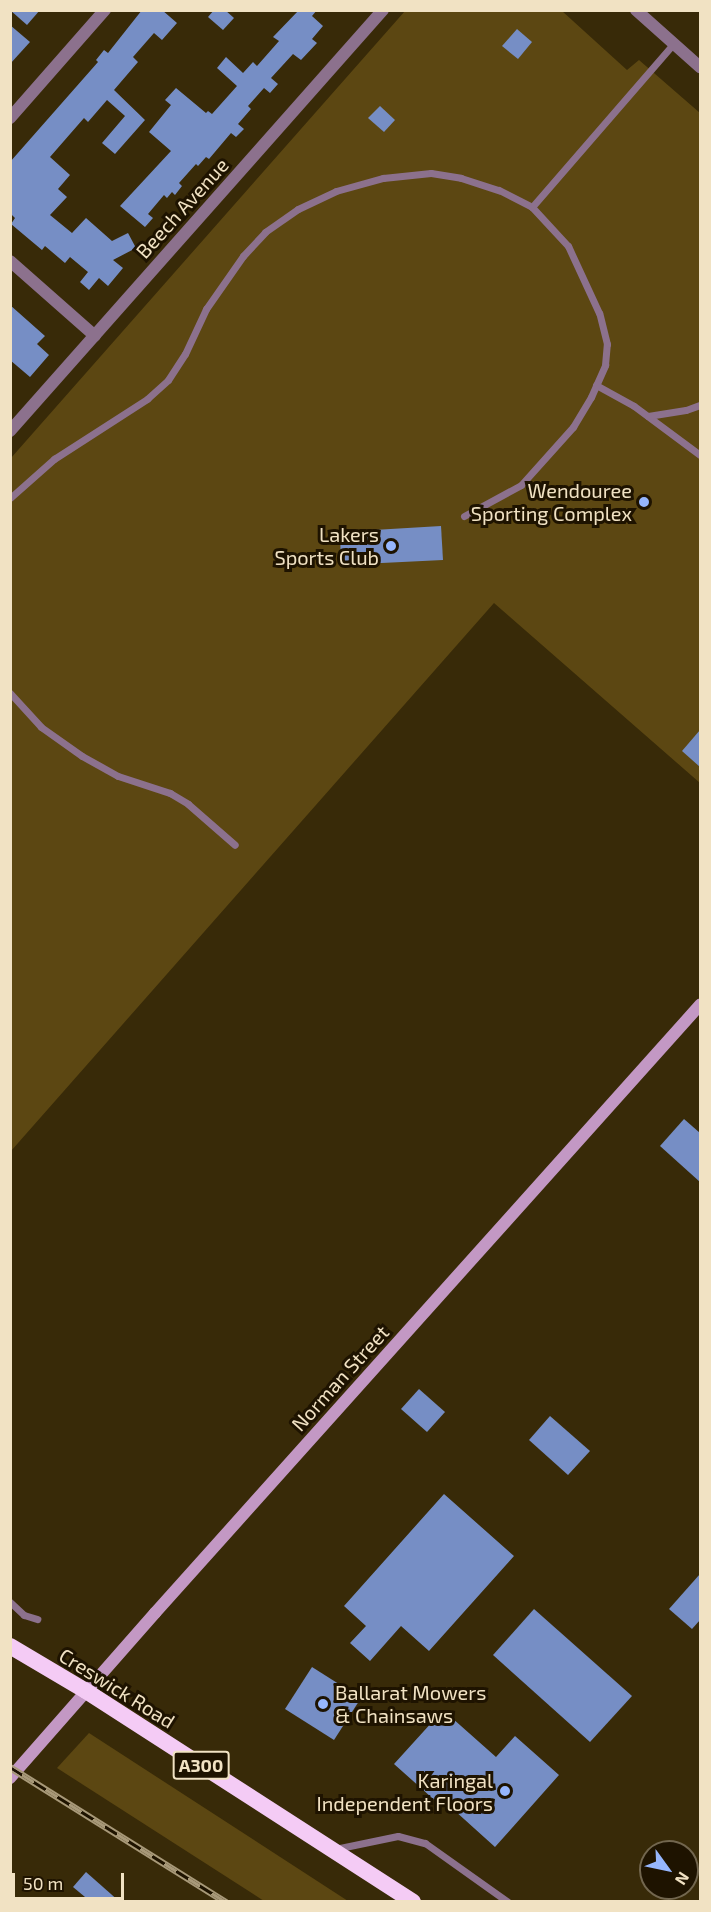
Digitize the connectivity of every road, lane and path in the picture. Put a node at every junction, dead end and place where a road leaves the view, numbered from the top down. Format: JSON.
{"nodes":[{"id":1,"x":105,"y":10,"type":"edge"},
{"id":2,"x":383,"y":10,"type":"edge"},
{"id":3,"x":636,"y":10,"type":"edge"},
{"id":4,"x":674,"y":44,"type":"junction"},
{"id":5,"x":700,"y":65,"type":"edge"},
{"id":6,"x":10,"y":118,"type":"edge"},
{"id":7,"x":532,"y":207,"type":"junction"},
{"id":8,"x":10,"y":261,"type":"edge"},
{"id":9,"x":95,"y":336,"type":"junction"},
{"id":10,"x":596,"y":385,"type":"junction"},
{"id":11,"x":700,"y":405,"type":"edge"},
{"id":12,"x":648,"y":416,"type":"junction"},
{"id":13,"x":10,"y":431,"type":"edge"},
{"id":14,"x":700,"y":455,"type":"edge"},
{"id":15,"x":10,"y":498,"type":"edge"},
{"id":16,"x":464,"y":516,"type":"dead end"},
{"id":17,"x":10,"y":693,"type":"edge"},
{"id":18,"x":235,"y":845,"type":"dead end"},
{"id":19,"x":700,"y":1005,"type":"edge"},
{"id":20,"x":10,"y":1602,"type":"edge"},
{"id":21,"x":37,"y":1619,"type":"dead end"},
{"id":22,"x":10,"y":1646,"type":"edge"},
{"id":23,"x":86,"y":1691,"type":"junction"},
{"id":24,"x":10,"y":1778,"type":"edge"},
{"id":25,"x":333,"y":1850,"type":"junction"},
{"id":26,"x":413,"y":1902,"type":"edge"},
{"id":27,"x":508,"y":1902,"type":"edge"}],
"edges":[{"from":1,"to":6,"type":"street"},
{"from":2,"to":9,"type":"street","name":"Beech Avenue"},
{"from":3,"to":4,"type":"street"},
{"from":4,"to":5,"type":"street"},
{"from":4,"to":7,"type":"lane"},
{"from":7,"to":10,"type":"lane"},
{"from":7,"to":15,"type":"lane"},
{"from":8,"to":9,"type":"street"},
{"from":9,"to":13,"type":"street","name":"Beech Avenue"},
{"from":10,"to":12,"type":"lane"},
{"from":10,"to":16,"type":"lane"},
{"from":11,"to":12,"type":"lane"},
{"from":12,"to":14,"type":"lane"},
{"from":17,"to":18,"type":"lane"},
{"from":19,"to":23,"type":"main road","name":"Norman Street"},
{"from":20,"to":21,"type":"lane"},
{"from":22,"to":23,"type":"highway","name":"Creswick Road","number":"A300"},
{"from":23,"to":24,"type":"main road","name":"Norman Street"},
{"from":23,"to":25,"type":"highway","name":"Creswick Road","number":"A300"},
{"from":25,"to":26,"type":"highway","name":"Creswick Road","number":"A300"},
{"from":25,"to":27,"type":"lane"}]}
